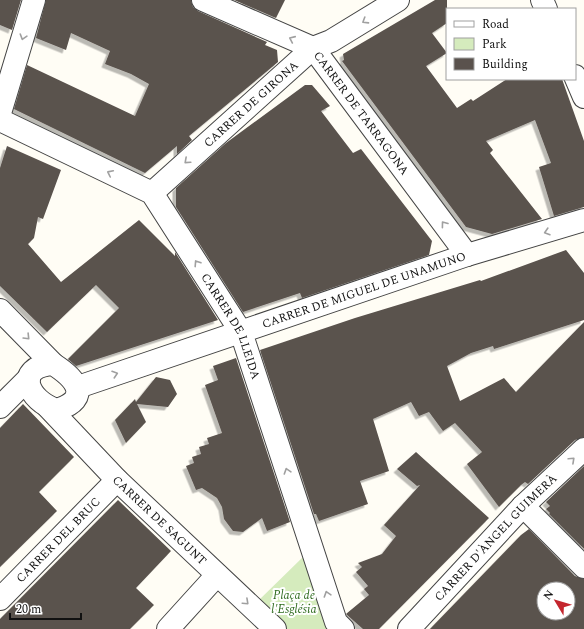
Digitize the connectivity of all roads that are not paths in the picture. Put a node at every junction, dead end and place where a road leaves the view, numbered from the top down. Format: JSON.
{"nodes":[{"id":1,"x":34,"y":0,"type":"edge"},
{"id":2,"x":203,"y":0,"type":"edge"},
{"id":3,"x":398,"y":0,"type":"edge"},
{"id":4,"x":313,"y":48,"type":"junction"},
{"id":5,"x":576,"y":78,"type":"edge"},
{"id":6,"x":584,"y":96,"type":"edge"},
{"id":7,"x":0,"y":113,"type":"edge"},
{"id":8,"x":0,"y":120,"type":"edge"},
{"id":9,"x":152,"y":193,"type":"junction"},
{"id":10,"x":584,"y":220,"type":"edge"},
{"id":11,"x":467,"y":255,"type":"junction"},
{"id":12,"x":0,"y":310,"type":"edge"},
{"id":13,"x":242,"y":332,"type":"junction"},
{"id":14,"x":53,"y":364,"type":"junction"},
{"id":15,"x":29,"y":378,"type":"junction"},
{"id":16,"x":78,"y":387,"type":"junction"},
{"id":17,"x":0,"y":407,"type":"edge"},
{"id":18,"x":48,"y":408,"type":"junction"},
{"id":19,"x":584,"y":449,"type":"edge"},
{"id":20,"x":116,"y":480,"type":"junction"},
{"id":21,"x":523,"y":506,"type":"junction"},
{"id":22,"x":584,"y":567,"type":"edge"},
{"id":23,"x":217,"y":575,"type":"junction"},
{"id":24,"x":0,"y":599,"type":"edge"},
{"id":25,"x":168,"y":629,"type":"edge"},
{"id":26,"x":275,"y":629,"type":"edge"},
{"id":27,"x":343,"y":629,"type":"edge"},
{"id":28,"x":409,"y":629,"type":"edge"}],
"edges":[{"from":1,"to":7,"type":"street","one_way":true},
{"from":4,"to":2,"type":"street","name":"CARRER DE TARRAGONA","one_way":true},
{"from":3,"to":4,"type":"street","name":"CARRER DE GIRONA","one_way":true},
{"from":4,"to":9,"type":"street","name":"CARRER DE GIRONA","one_way":true},
{"from":11,"to":4,"type":"street","name":"CARRER DE TARRAGONA","one_way":true},
{"from":5,"to":6,"type":"street"},
{"from":9,"to":8,"type":"street","one_way":true},
{"from":13,"to":9,"type":"street","name":"CARRER DE LLEIDA","one_way":true},
{"from":10,"to":11,"type":"street","name":"CARRER DE MIGUEL DE UNAMUNO","one_way":true},
{"from":11,"to":13,"type":"street","name":"CARRER DE MIGUEL DE UNAMUNO"},
{"from":12,"to":14,"type":"street","one_way":true},
{"from":16,"to":13,"type":"street","name":"CARRER DE MIGUEL DE UNAMUNO","one_way":true},
{"from":27,"to":13,"type":"street","name":"CARRER DE LLEIDA","one_way":true},
{"from":14,"to":15,"type":"street"},
{"from":14,"to":16,"type":"street"},
{"from":15,"to":17,"type":"street"},
{"from":15,"to":18,"type":"street"},
{"from":16,"to":18,"type":"street"},
{"from":18,"to":20,"type":"street","name":"CARRER DE SAGUNT"},
{"from":21,"to":19,"type":"street","name":"CARRER D'ÀNGEL GUIMERÀ","one_way":true},
{"from":20,"to":23,"type":"street","name":"CARRER DE SAGUNT"},
{"from":20,"to":24,"type":"street","name":"CARRER DEL BRUC"},
{"from":21,"to":22,"type":"street"},
{"from":21,"to":28,"type":"street","name":"CARRER D'ÀNGEL GUIMERÀ"},
{"from":23,"to":25,"type":"street"},
{"from":23,"to":26,"type":"street","name":"CARRER DE SAGUNT","one_way":true}]}
